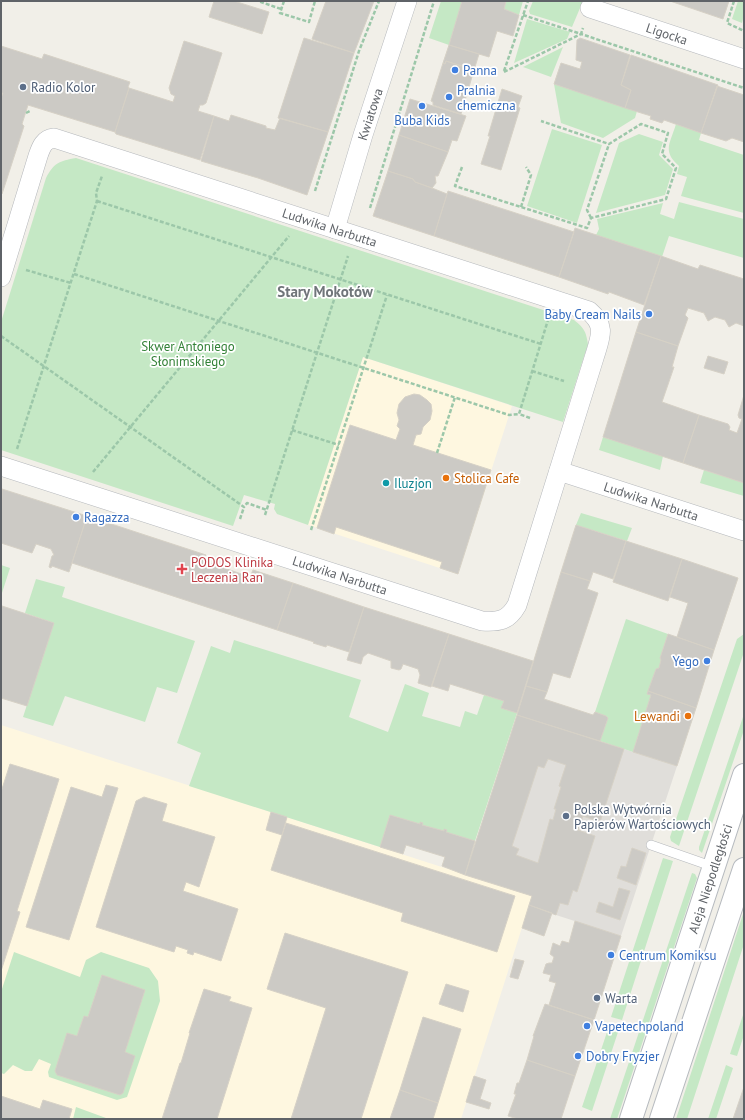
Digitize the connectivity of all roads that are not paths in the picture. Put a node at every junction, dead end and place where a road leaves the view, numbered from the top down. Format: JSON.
{"nodes":[{"id":1,"x":407,"y":1,"type":"edge"},
{"id":2,"x":590,"y":8,"type":"road end"},
{"id":3,"x":743,"y":57,"type":"edge"},
{"id":4,"x":335,"y":229,"type":"junction"},
{"id":5,"x":1,"y":277,"type":"edge"},
{"id":6,"x":8,"y":461,"type":"edge"},
{"id":7,"x":559,"y":471,"type":"junction"},
{"id":8,"x":744,"y":531,"type":"edge"},
{"id":9,"x":744,"y":775,"type":"edge"},
{"id":10,"x":650,"y":845,"type":"dead end"},
{"id":11,"x":714,"y":867,"type":"junction"},
{"id":12,"x":744,"y":869,"type":"edge"},
{"id":13,"x":631,"y":1119,"type":"edge"},
{"id":14,"x":661,"y":1119,"type":"edge"}],
"edges":[{"from":1,"to":4,"type":"street","name":"Kwiatowa"},
{"from":2,"to":3,"type":"street","name":"Ligocka"},
{"from":4,"to":5,"type":"street","name":"Ludwika Narbutta"},
{"from":4,"to":7,"type":"street","name":"Ludwika Narbutta"},
{"from":6,"to":7,"type":"street","name":"Ludwika Narbutta"},
{"from":7,"to":8,"type":"street","name":"Ludwika Narbutta"},
{"from":9,"to":11,"type":"main road","name":"Aleja Niepodległości"},
{"from":10,"to":11,"type":"lane"},
{"from":11,"to":13,"type":"main road","name":"Aleja Niepodległości"},
{"from":12,"to":14,"type":"main road"}]}
